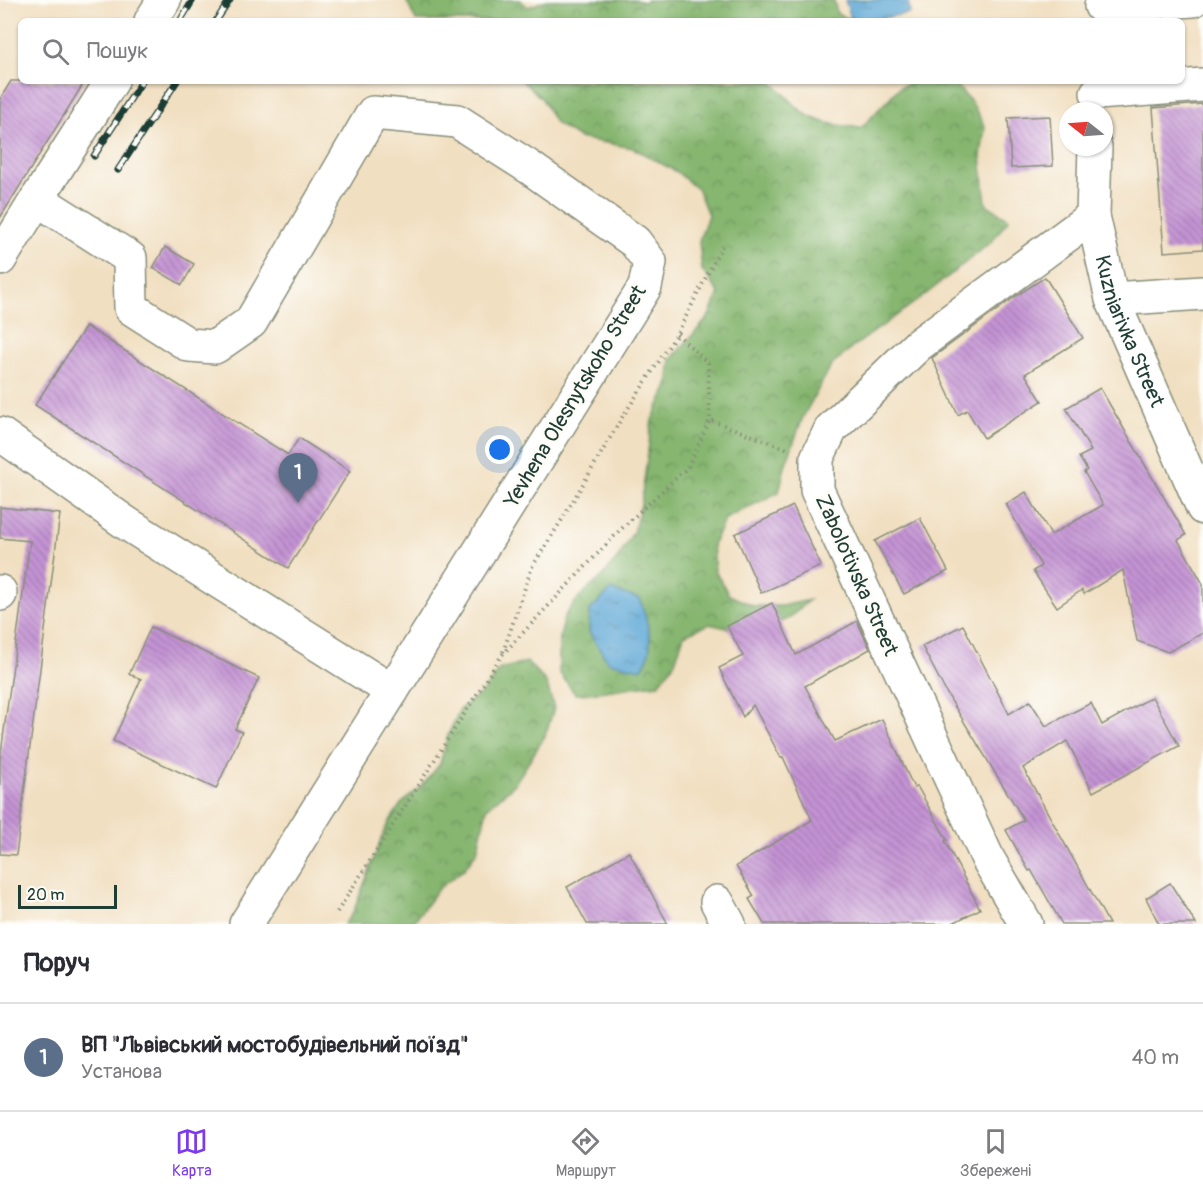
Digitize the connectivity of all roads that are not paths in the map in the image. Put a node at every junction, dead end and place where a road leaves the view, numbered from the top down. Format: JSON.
{"nodes":[{"id":1,"x":164,"y":0,"type":"edge"},
{"id":2,"x":1193,"y":0,"type":"edge"},
{"id":3,"x":1101,"y":9,"type":"edge"},
{"id":4,"x":152,"y":18,"type":"edge"},
{"id":5,"x":110,"y":84,"type":"edge"},
{"id":6,"x":1203,"y":85,"type":"edge"},
{"id":7,"x":1097,"y":95,"type":"edge"},
{"id":8,"x":1095,"y":156,"type":"edge"},
{"id":9,"x":37,"y":200,"type":"junction"},
{"id":10,"x":1093,"y":216,"type":"junction"},
{"id":11,"x":0,"y":260,"type":"edge"},
{"id":12,"x":1203,"y":293,"type":"edge"},
{"id":13,"x":1112,"y":299,"type":"junction"},
{"id":14,"x":0,"y":434,"type":"edge"},
{"id":15,"x":1203,"y":508,"type":"edge"},
{"id":16,"x":392,"y":692,"type":"junction"},
{"id":17,"x":246,"y":924,"type":"edge"},
{"id":18,"x":1026,"y":924,"type":"edge"}],
"edges":[{"from":1,"to":4,"type":"street"},
{"from":2,"to":3,"type":"street"},
{"from":5,"to":9,"type":"street"},
{"from":6,"to":7,"type":"street"},
{"from":8,"to":10,"type":"street","name":"Kuzniarivka Street"},
{"from":9,"to":11,"type":"street"},
{"from":9,"to":16,"type":"street","name":"Yevhena Olesnytskoho Street"},
{"from":10,"to":13,"type":"street","name":"Kuzniarivka Street"},
{"from":10,"to":18,"type":"street","name":"Zabolotivska Street"},
{"from":12,"to":13,"type":"street"},
{"from":13,"to":15,"type":"street","name":"Kuzniarivka Street"},
{"from":14,"to":16,"type":"street"},
{"from":16,"to":17,"type":"street","name":"Yevhena Olesnytskoho Street"}]}
